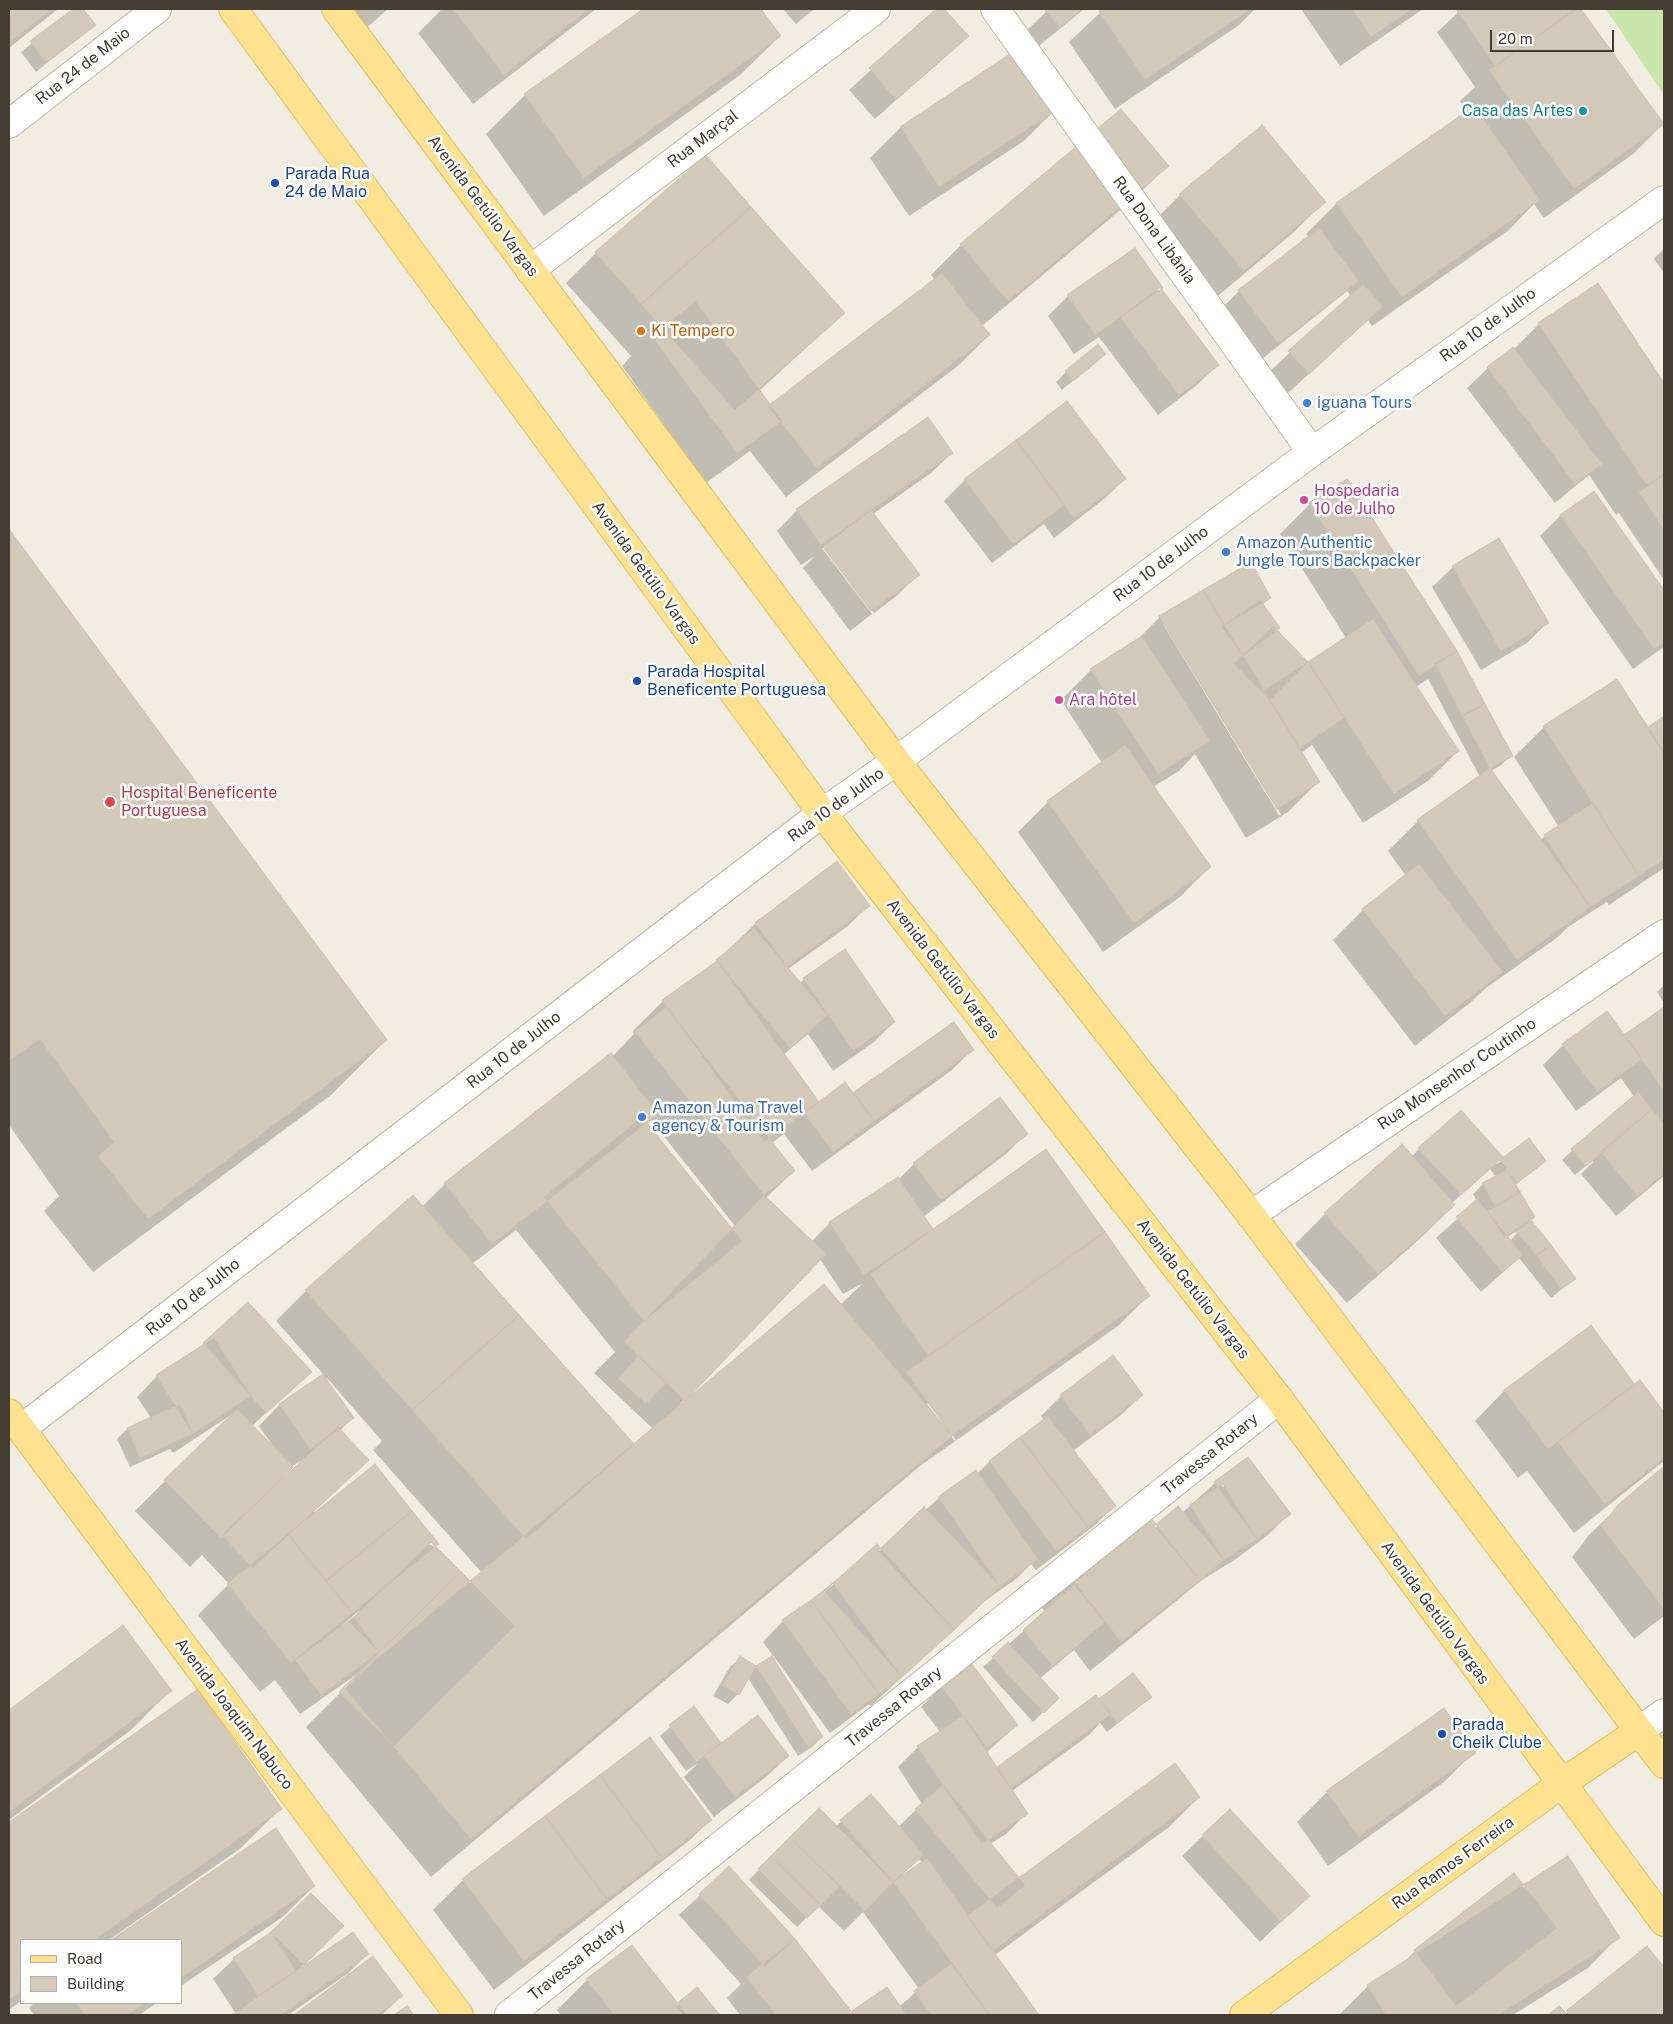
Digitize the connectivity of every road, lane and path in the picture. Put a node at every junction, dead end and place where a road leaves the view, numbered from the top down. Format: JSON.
{"nodes":[{"id":1,"x":157,"y":9,"type":"edge"},
{"id":2,"x":233,"y":9,"type":"edge"},
{"id":3,"x":336,"y":9,"type":"edge"},
{"id":4,"x":876,"y":9,"type":"edge"},
{"id":5,"x":995,"y":9,"type":"edge"},
{"id":6,"x":9,"y":124,"type":"edge"},
{"id":7,"x":1664,"y":200,"type":"edge"},
{"id":8,"x":530,"y":270,"type":"junction"},
{"id":9,"x":1312,"y":452,"type":"junction"},
{"id":10,"x":896,"y":761,"type":"junction"},
{"id":11,"x":822,"y":814,"type":"junction"},
{"id":12,"x":1664,"y":934,"type":"edge"},
{"id":13,"x":1251,"y":1215,"type":"junction"},
{"id":14,"x":1278,"y":1399,"type":"junction"},
{"id":15,"x":15,"y":1421,"type":"edge"},
{"id":16,"x":1664,"y":1714,"type":"edge"},
{"id":17,"x":1640,"y":1731,"type":"junction"},
{"id":18,"x":1664,"y":1764,"type":"edge"},
{"id":19,"x":1561,"y":1784,"type":"junction"},
{"id":20,"x":1664,"y":1922,"type":"edge"},
{"id":21,"x":459,"y":2015,"type":"edge"},
{"id":22,"x":509,"y":2015,"type":"edge"},
{"id":23,"x":1244,"y":2015,"type":"edge"}],
"edges":[{"from":1,"to":6,"type":"street","name":"Rua 24 de Maio"},
{"from":2,"to":11,"type":"main road","name":"Avenida Getúlio Vargas"},
{"from":3,"to":8,"type":"main road","name":"Avenida Getúlio Vargas"},
{"from":4,"to":8,"type":"street","name":"Rua Marçal"},
{"from":5,"to":9,"type":"street","name":"Rua Dona Libânia"},
{"from":7,"to":9,"type":"street","name":"Rua 10 de Julho"},
{"from":8,"to":10,"type":"main road","name":"Avenida Getúlio Vargas"},
{"from":9,"to":10,"type":"street","name":"Rua 10 de Julho"},
{"from":10,"to":11,"type":"street","name":"Rua 10 de Julho"},
{"from":10,"to":13,"type":"main road","name":"Avenida Getúlio Vargas"},
{"from":11,"to":14,"type":"main road","name":"Avenida Getúlio Vargas"},
{"from":11,"to":15,"type":"street","name":"Rua 10 de Julho"},
{"from":12,"to":13,"type":"street","name":"Rua Monsenhor Coutinho"},
{"from":13,"to":17,"type":"main road","name":"Avenida Getúlio Vargas"},
{"from":14,"to":19,"type":"main road","name":"Avenida Getúlio Vargas"},
{"from":14,"to":22,"type":"street","name":"Travessa Rotary"},
{"from":15,"to":21,"type":"main road","name":"Avenida Joaquim Nabuco"},
{"from":16,"to":17,"type":"street","name":"Rua Ramos Ferreira"},
{"from":17,"to":18,"type":"main road","name":"Avenida Getúlio Vargas"},
{"from":17,"to":19,"type":"main road","name":"Rua Ramos Ferreira"},
{"from":19,"to":20,"type":"main road","name":"Avenida Getúlio Vargas"},
{"from":19,"to":23,"type":"main road","name":"Rua Ramos Ferreira"}]}
